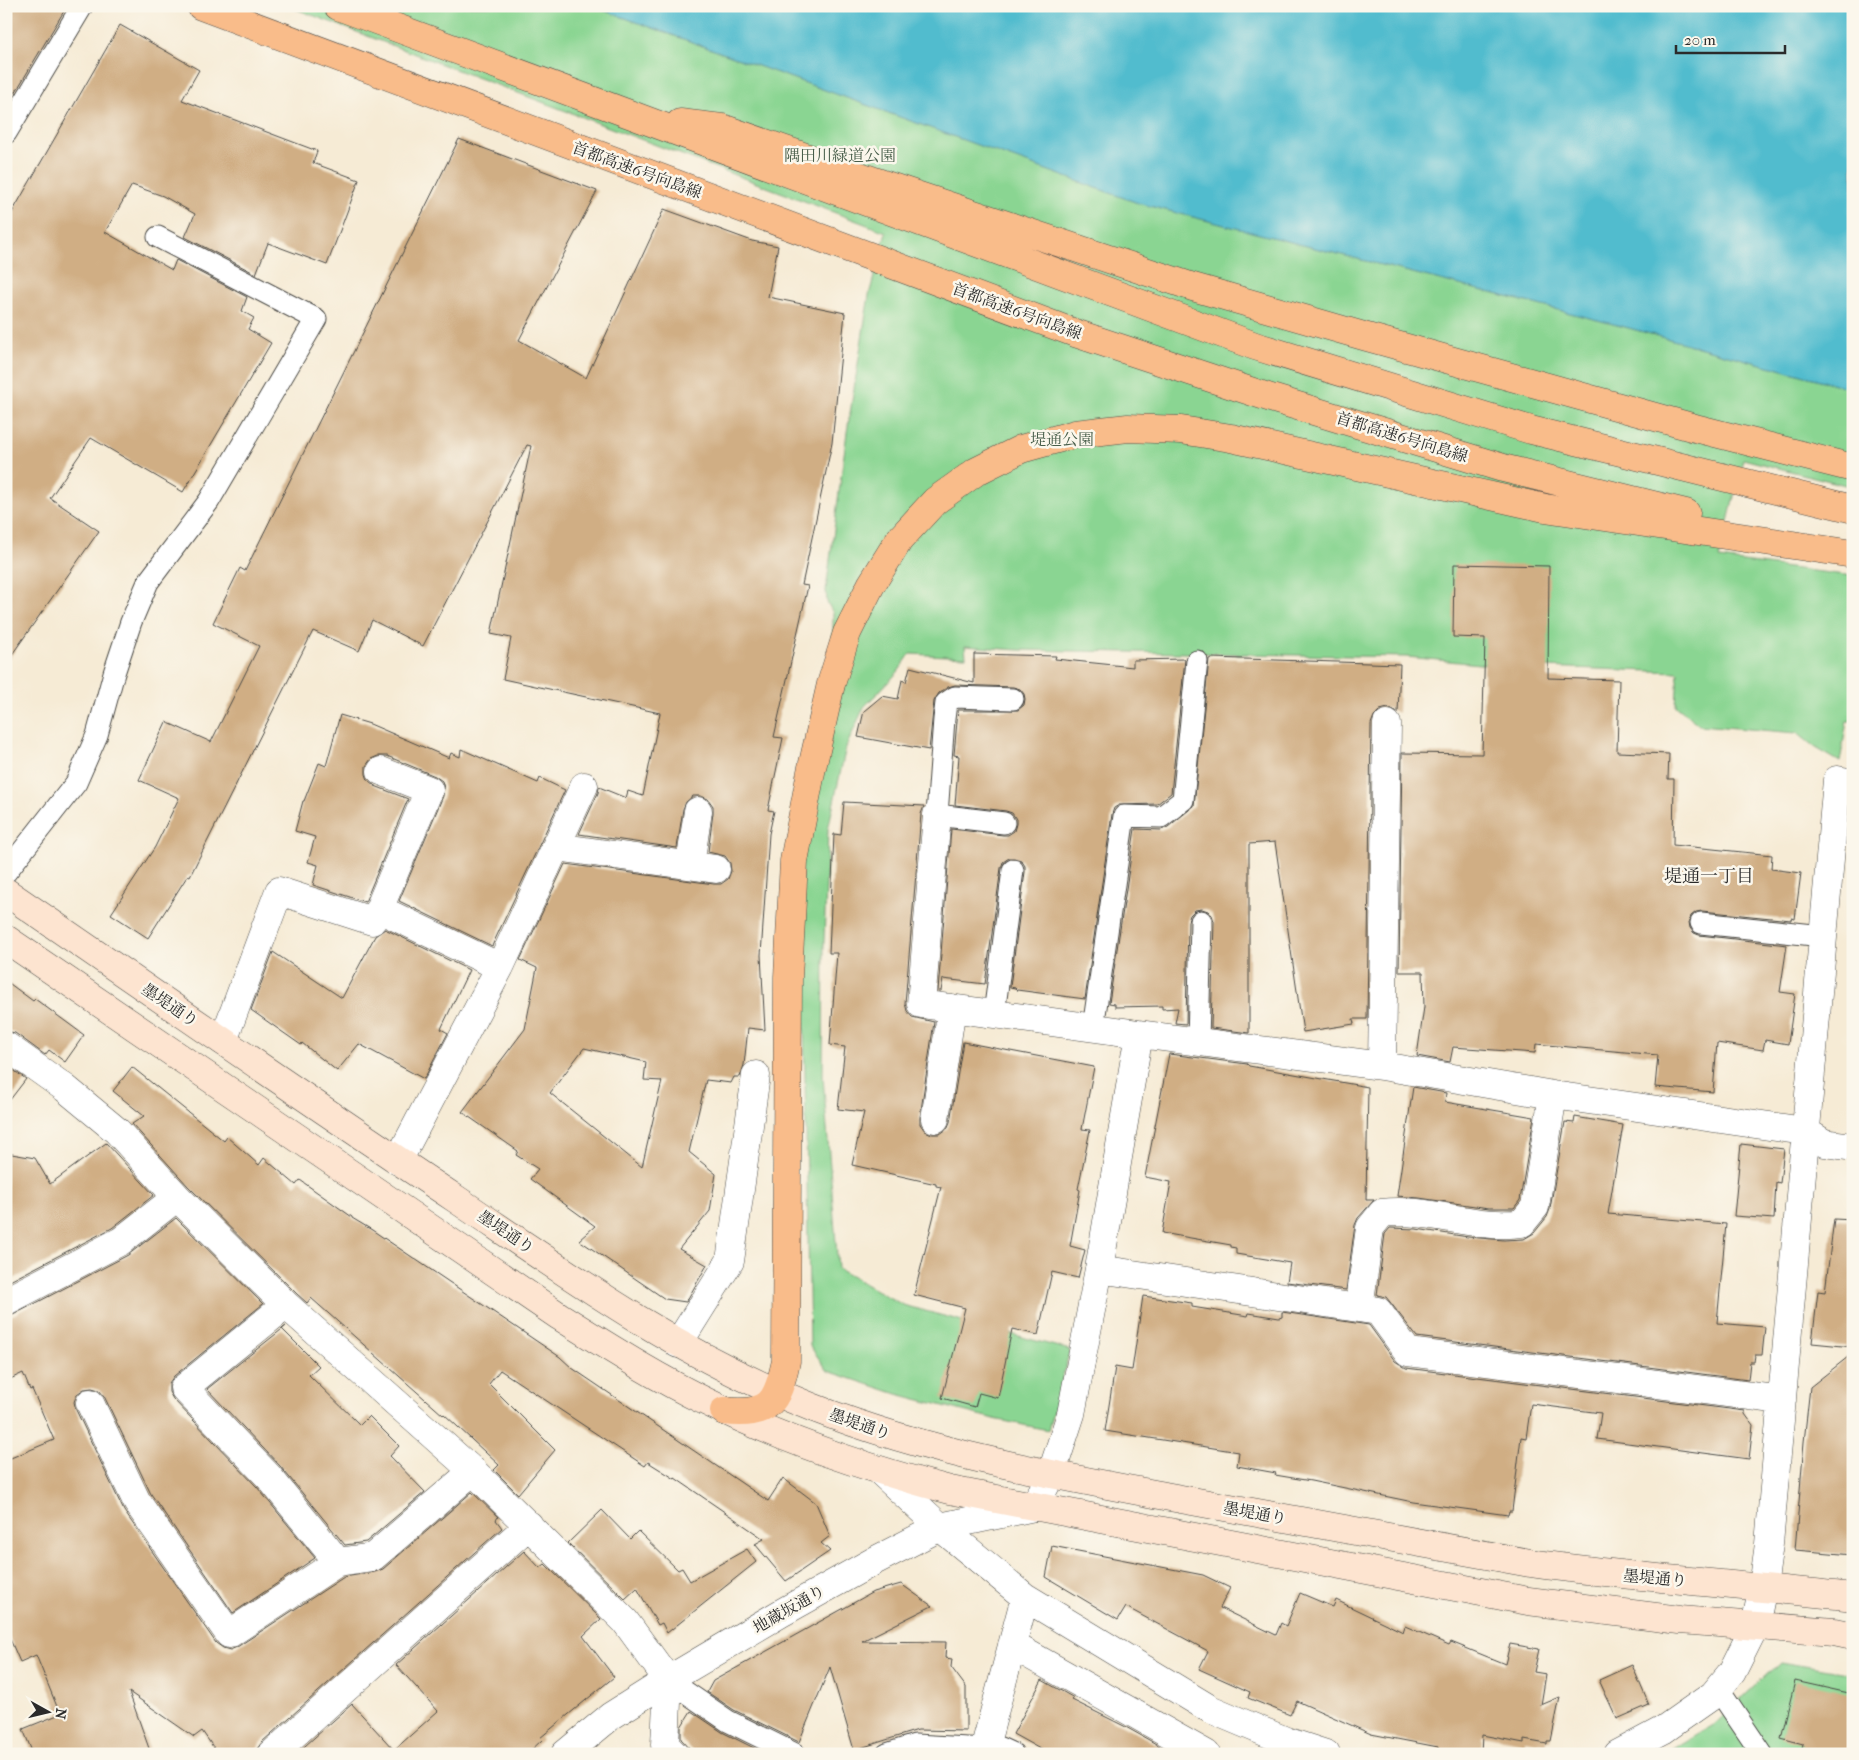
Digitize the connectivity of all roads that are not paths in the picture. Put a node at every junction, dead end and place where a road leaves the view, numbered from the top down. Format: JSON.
{"nodes":[{"id":1,"x":201,"y":6,"type":"edge"},
{"id":2,"x":338,"y":6,"type":"edge"},
{"id":3,"x":81,"y":8,"type":"dead end"},
{"id":4,"x":634,"y":117,"type":"junction"},
{"id":5,"x":6,"y":133,"type":"edge"},
{"id":6,"x":158,"y":237,"type":"dead end"},
{"id":7,"x":1853,"y":468,"type":"edge"},
{"id":8,"x":1853,"y":509,"type":"edge"},
{"id":9,"x":1853,"y":554,"type":"edge"},
{"id":10,"x":1197,"y":661,"type":"dead end"},
{"id":11,"x":1013,"y":700,"type":"dead end"},
{"id":12,"x":1387,"y":724,"type":"dead end"},
{"id":13,"x":381,"y":771,"type":"dead end"},
{"id":14,"x":1853,"y":783,"type":"edge"},
{"id":15,"x":584,"y":786,"type":"dead end"},
{"id":16,"x":698,"y":811,"type":"dead end"},
{"id":17,"x":938,"y":815,"type":"junction"},
{"id":18,"x":1004,"y":823,"type":"dead end"},
{"id":19,"x":556,"y":847,"type":"junction"},
{"id":20,"x":1013,"y":870,"type":"dead end"},
{"id":21,"x":6,"y":872,"type":"edge"},
{"id":22,"x":6,"y":892,"type":"edge"},
{"id":23,"x":379,"y":909,"type":"junction"},
{"id":24,"x":1201,"y":921,"type":"dead end"},
{"id":25,"x":1701,"y":922,"type":"dead end"},
{"id":26,"x":1822,"y":936,"type":"junction"},
{"id":27,"x":6,"y":939,"type":"edge"},
{"id":28,"x":500,"y":967,"type":"junction"},
{"id":29,"x":952,"y":1008,"type":"junction"},
{"id":30,"x":994,"y":1014,"type":"junction"},
{"id":31,"x":1093,"y":1028,"type":"junction"},
{"id":32,"x":1139,"y":1034,"type":"junction"},
{"id":33,"x":223,"y":1041,"type":"junction"},
{"id":34,"x":1198,"y":1042,"type":"junction"},
{"id":35,"x":6,"y":1046,"type":"edge"},
{"id":36,"x":1382,"y":1066,"type":"junction"},
{"id":37,"x":756,"y":1075,"type":"dead end"},
{"id":38,"x":1553,"y":1095,"type":"junction"},
{"id":39,"x":935,"y":1119,"type":"dead end"},
{"id":40,"x":1806,"y":1131,"type":"junction"},
{"id":41,"x":1853,"y":1147,"type":"edge"},
{"id":42,"x":398,"y":1161,"type":"junction"},
{"id":43,"x":177,"y":1197,"type":"junction"},
{"id":44,"x":1099,"y":1269,"type":"junction"},
{"id":45,"x":6,"y":1301,"type":"edge"},
{"id":46,"x":286,"y":1305,"type":"junction"},
{"id":47,"x":1359,"y":1308,"type":"junction"},
{"id":48,"x":678,"y":1344,"type":"junction"},
{"id":49,"x":777,"y":1392,"type":"junction"},
{"id":50,"x":1782,"y":1400,"type":"junction"},
{"id":51,"x":90,"y":1403,"type":"dead end"},
{"id":52,"x":724,"y":1411,"type":"junction"},
{"id":53,"x":473,"y":1471,"type":"junction"},
{"id":54,"x":881,"y":1472,"type":"junction"},
{"id":55,"x":1051,"y":1475,"type":"junction"},
{"id":56,"x":1034,"y":1507,"type":"junction"},
{"id":57,"x":529,"y":1525,"type":"junction"},
{"id":58,"x":940,"y":1527,"type":"junction"},
{"id":59,"x":338,"y":1562,"type":"junction"},
{"id":60,"x":1763,"y":1587,"type":"junction"},
{"id":61,"x":1025,"y":1597,"type":"junction"},
{"id":62,"x":1853,"y":1597,"type":"edge"},
{"id":63,"x":1755,"y":1626,"type":"junction"},
{"id":64,"x":1853,"y":1636,"type":"edge"},
{"id":65,"x":1012,"y":1645,"type":"junction"},
{"id":66,"x":668,"y":1680,"type":"junction"},
{"id":67,"x":1718,"y":1689,"type":"junction"},
{"id":68,"x":984,"y":1751,"type":"edge"},
{"id":69,"x":272,"y":1754,"type":"edge"},
{"id":70,"x":565,"y":1754,"type":"edge"},
{"id":71,"x":674,"y":1754,"type":"edge"},
{"id":72,"x":795,"y":1754,"type":"edge"},
{"id":73,"x":887,"y":1754,"type":"edge"},
{"id":74,"x":1013,"y":1754,"type":"edge"},
{"id":75,"x":1206,"y":1754,"type":"edge"},
{"id":76,"x":1326,"y":1754,"type":"edge"},
{"id":77,"x":1618,"y":1754,"type":"edge"},
{"id":78,"x":1762,"y":1754,"type":"edge"}],
"edges":[{"from":1,"to":9,"type":"highway","name":"首都高速6号向島線"},
{"from":2,"to":4,"type":"highway"},
{"from":3,"to":5,"type":"lane"},
{"from":4,"to":7,"type":"highway"},
{"from":4,"to":8,"type":"highway"},
{"from":6,"to":21,"type":"lane"},
{"from":9,"to":49,"type":"highway"},
{"from":10,"to":31,"type":"lane"},
{"from":11,"to":17,"type":"lane"},
{"from":12,"to":36,"type":"street"},
{"from":13,"to":23,"type":"street"},
{"from":14,"to":26,"type":"street"},
{"from":15,"to":19,"type":"street"},
{"from":16,"to":19,"type":"street"},
{"from":17,"to":18,"type":"lane"},
{"from":17,"to":29,"type":"street"},
{"from":19,"to":28,"type":"street"},
{"from":20,"to":30,"type":"lane"},
{"from":22,"to":33,"type":"main road","name":"墨堤通り"},
{"from":23,"to":28,"type":"street"},
{"from":23,"to":33,"type":"street"},
{"from":24,"to":34,"type":"lane"},
{"from":25,"to":26,"type":"lane"},
{"from":26,"to":40,"type":"street"},
{"from":27,"to":52,"type":"main road"},
{"from":28,"to":42,"type":"street"},
{"from":29,"to":30,"type":"street"},
{"from":29,"to":39,"type":"street"},
{"from":30,"to":31,"type":"street"},
{"from":31,"to":32,"type":"street"},
{"from":32,"to":34,"type":"street"},
{"from":32,"to":44,"type":"street"},
{"from":33,"to":42,"type":"main road","name":"墨堤通り"},
{"from":34,"to":36,"type":"street"},
{"from":35,"to":43,"type":"street"},
{"from":36,"to":38,"type":"street"},
{"from":37,"to":48,"type":"street"},
{"from":38,"to":40,"type":"street"},
{"from":38,"to":47,"type":"street"},
{"from":40,"to":41,"type":"street"},
{"from":40,"to":50,"type":"street"},
{"from":42,"to":48,"type":"main road","name":"墨堤通り"},
{"from":43,"to":45,"type":"street"},
{"from":43,"to":46,"type":"street"},
{"from":44,"to":47,"type":"street"},
{"from":44,"to":55,"type":"street"},
{"from":46,"to":53,"type":"street"},
{"from":46,"to":59,"type":"street"},
{"from":47,"to":50,"type":"street"},
{"from":48,"to":49,"type":"main road","name":"墨堤通り"},
{"from":49,"to":52,"type":"highway"},
{"from":49,"to":55,"type":"main road","name":"墨堤通り"},
{"from":50,"to":60,"type":"street"},
{"from":51,"to":59,"type":"street"},
{"from":52,"to":54,"type":"main road"},
{"from":53,"to":57,"type":"street"},
{"from":53,"to":59,"type":"street"},
{"from":54,"to":56,"type":"main road"},
{"from":54,"to":58,"type":"street"},
{"from":55,"to":56,"type":"street"},
{"from":55,"to":60,"type":"main road","name":"墨堤通り"},
{"from":56,"to":58,"type":"street","name":"地蔵坂通り"},
{"from":56,"to":63,"type":"main road"},
{"from":57,"to":66,"type":"street"},
{"from":57,"to":69,"type":"street"},
{"from":58,"to":61,"type":"street"},
{"from":58,"to":66,"type":"street","name":"地蔵坂通り"},
{"from":60,"to":62,"type":"main road","name":"墨堤通り"},
{"from":60,"to":63,"type":"street"},
{"from":61,"to":65,"type":"street"},
{"from":61,"to":76,"type":"street"},
{"from":63,"to":64,"type":"main road"},
{"from":63,"to":67,"type":"street"},
{"from":65,"to":68,"type":"street"},
{"from":65,"to":75,"type":"street"},
{"from":66,"to":70,"type":"street","name":"地蔵坂通り"},
{"from":66,"to":71,"type":"street"},
{"from":66,"to":72,"type":"lane"},
{"from":67,"to":77,"type":"street"},
{"from":67,"to":78,"type":"lane"},
{"from":68,"to":73,"type":"lane"},
{"from":68,"to":74,"type":"lane"}]}
